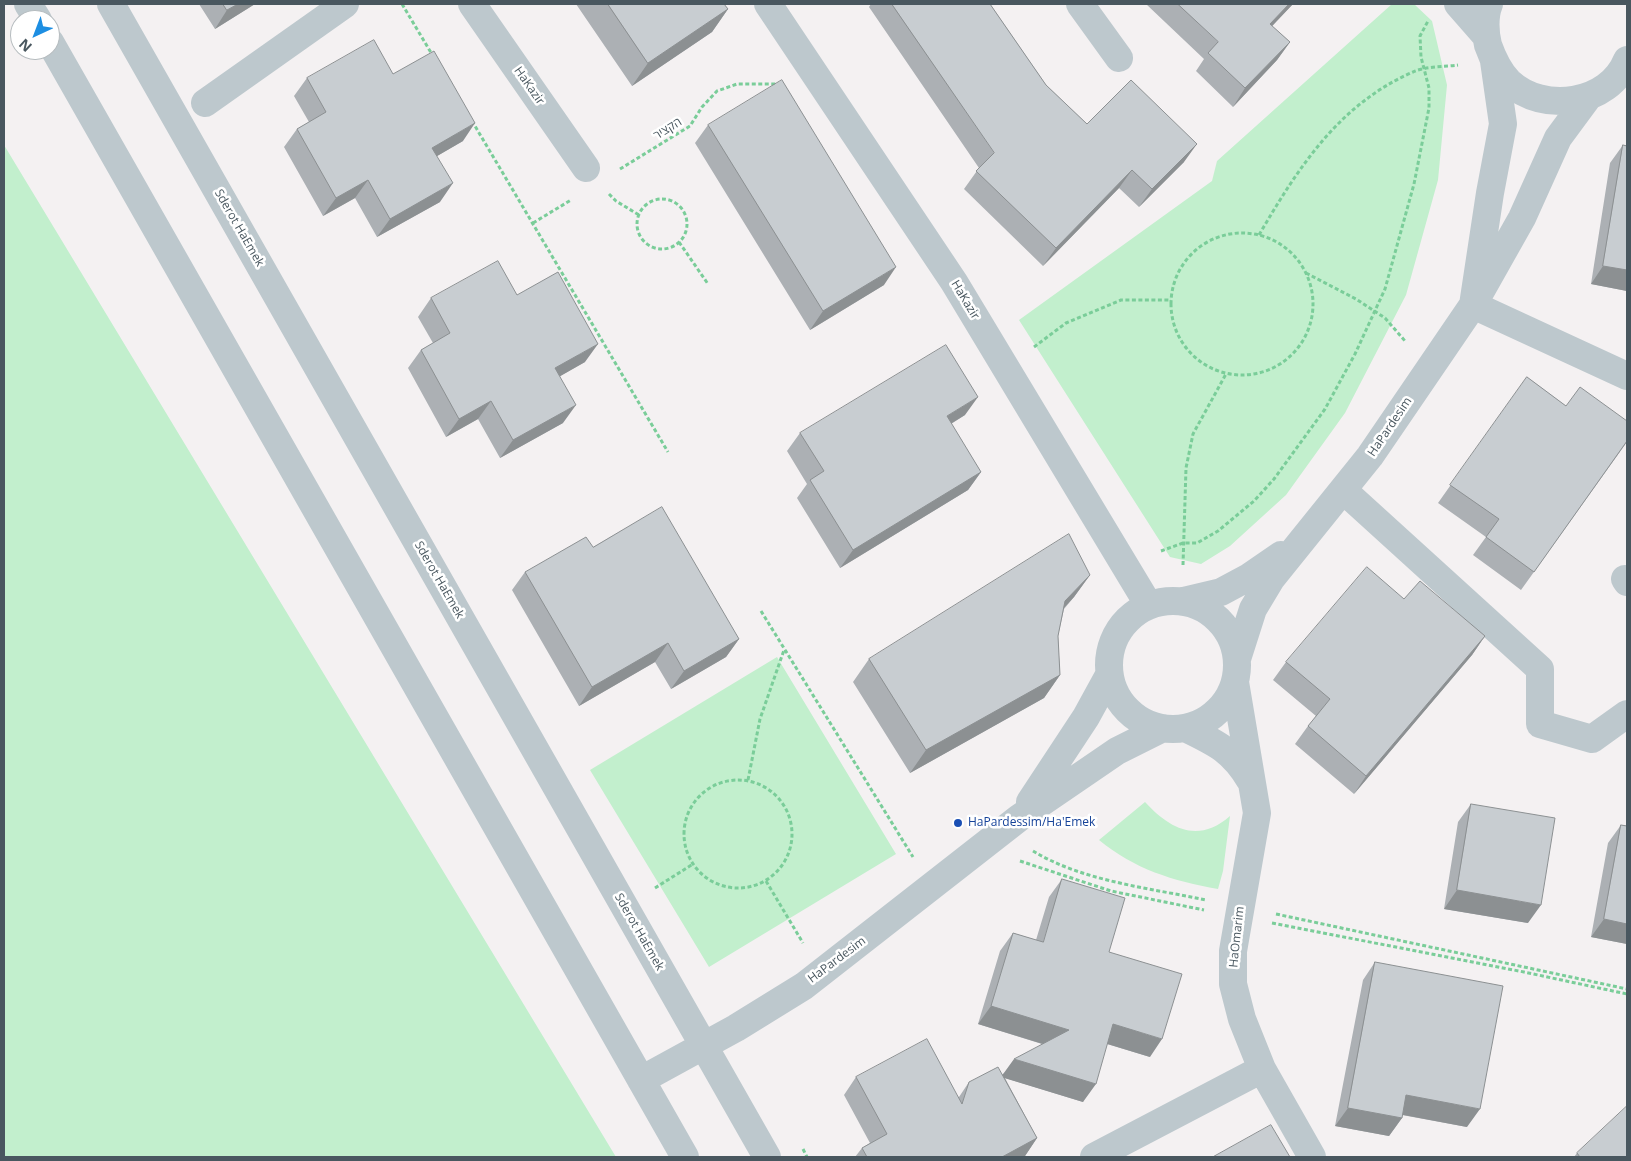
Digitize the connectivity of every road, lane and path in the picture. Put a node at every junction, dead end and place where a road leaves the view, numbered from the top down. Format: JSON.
{"nodes":[{"id":1,"x":111,"y":4,"type":"edge"},
{"id":2,"x":345,"y":4,"type":"edge"},
{"id":3,"x":402,"y":4,"type":"edge"},
{"id":4,"x":472,"y":4,"type":"edge"},
{"id":5,"x":768,"y":4,"type":"edge"},
{"id":6,"x":1080,"y":4,"type":"edge"},
{"id":7,"x":1458,"y":4,"type":"edge"},
{"id":8,"x":1489,"y":4,"type":"edge"},
{"id":9,"x":1431,"y":18,"type":"dead end"},
{"id":10,"x":1490,"y":49,"type":"junction"},
{"id":11,"x":1119,"y":58,"type":"dead end"},
{"id":12,"x":60,"y":60,"type":"edge"},
{"id":13,"x":1627,"y":60,"type":"edge"},
{"id":14,"x":437,"y":63,"type":"edge"},
{"id":15,"x":812,"y":69,"type":"junction"},
{"id":16,"x":1424,"y":70,"type":"junction"},
{"id":17,"x":1589,"y":96,"type":"junction"},
{"id":18,"x":205,"y":103,"type":"dead end"},
{"id":19,"x":468,"y":114,"type":"edge"},
{"id":20,"x":586,"y":168,"type":"dead end"},
{"id":21,"x":613,"y":173,"type":"dead end"},
{"id":22,"x":574,"y":198,"type":"dead end"},
{"id":23,"x":533,"y":223,"type":"junction"},
{"id":24,"x":1258,"y":235,"type":"junction"},
{"id":25,"x":679,"y":242,"type":"junction"},
{"id":26,"x":1306,"y":273,"type":"junction"},
{"id":27,"x":708,"y":284,"type":"dead end"},
{"id":28,"x":1171,"y":300,"type":"junction"},
{"id":29,"x":1473,"y":305,"type":"junction"},
{"id":30,"x":1376,"y":312,"type":"junction"},
{"id":31,"x":1429,"y":367,"type":"junction"},
{"id":32,"x":1005,"y":368,"type":"junction"},
{"id":33,"x":1226,"y":374,"type":"junction"},
{"id":34,"x":1627,"y":376,"type":"edge"},
{"id":35,"x":668,"y":452,"type":"dead end"},
{"id":36,"x":1343,"y":490,"type":"junction"},
{"id":37,"x":1183,"y":543,"type":"junction"},
{"id":38,"x":1298,"y":543,"type":"junction"},
{"id":39,"x":1160,"y":550,"type":"dead end"},
{"id":40,"x":1183,"y":601,"type":"junction"},
{"id":41,"x":1148,"y":604,"type":"junction"},
{"id":42,"x":761,"y":611,"type":"dead end"},
{"id":43,"x":784,"y":649,"type":"junction"},
{"id":44,"x":1236,"y":671,"type":"junction"},
{"id":45,"x":1109,"y":675,"type":"junction"},
{"id":46,"x":1627,"y":714,"type":"edge"},
{"id":47,"x":1174,"y":728,"type":"junction"},
{"id":48,"x":748,"y":780,"type":"junction"},
{"id":49,"x":1255,"y":790,"type":"junction"},
{"id":50,"x":1010,"y":825,"type":"junction"},
{"id":51,"x":1016,"y":860,"type":"dead end"},
{"id":52,"x":693,"y":864,"type":"junction"},
{"id":53,"x":766,"y":881,"type":"junction"},
{"id":54,"x":931,"y":887,"type":"junction"},
{"id":55,"x":653,"y":889,"type":"dead end"},
{"id":56,"x":1239,"y":911,"type":"junction"},
{"id":57,"x":822,"y":972,"type":"junction"},
{"id":58,"x":1627,"y":989,"type":"edge"},
{"id":59,"x":1627,"y":994,"type":"edge"},
{"id":60,"x":704,"y":1046,"type":"junction"},
{"id":61,"x":1262,"y":1069,"type":"junction"},
{"id":62,"x":641,"y":1080,"type":"junction"},
{"id":63,"x":685,"y":1157,"type":"edge"},
{"id":64,"x":767,"y":1157,"type":"edge"},
{"id":65,"x":1094,"y":1157,"type":"edge"},
{"id":66,"x":1312,"y":1157,"type":"edge"}],
"edges":[{"from":1,"to":60,"type":"street","name":"Sderot HaEmek"},
{"from":2,"to":18,"type":"street"},
{"from":3,"to":14,"type":"path"},
{"from":4,"to":20,"type":"street","name":"HaKazir"},
{"from":5,"to":15,"type":"street","name":"HaKazir"},
{"from":6,"to":11,"type":"street"},
{"from":7,"to":10,"type":"street"},
{"from":8,"to":10,"type":"street","name":"HaPardesim"},
{"from":9,"to":16,"type":"path"},
{"from":10,"to":16,"type":"path"},
{"from":10,"to":17,"type":"street"},
{"from":10,"to":29,"type":"street","name":"HaPardesim"},
{"from":12,"to":62,"type":"street"},
{"from":13,"to":17,"type":"street"},
{"from":15,"to":21,"type":"path","name":"הקציר"},
{"from":15,"to":32,"type":"street","name":"HaKazir"},
{"from":16,"to":24,"type":"path"},
{"from":16,"to":30,"type":"path"},
{"from":17,"to":29,"type":"street","name":"HaPardesim"},
{"from":19,"to":23,"type":"path"},
{"from":22,"to":23,"type":"path"},
{"from":23,"to":35,"type":"path"},
{"from":24,"to":26,"type":"path"},
{"from":24,"to":28,"type":"path"},
{"from":25,"to":25,"type":"path"},
{"from":25,"to":27,"type":"path"},
{"from":26,"to":30,"type":"path"},
{"from":26,"to":33,"type":"path"},
{"from":28,"to":32,"type":"path"},
{"from":28,"to":33,"type":"path"},
{"from":29,"to":31,"type":"street","name":"HaPardesim"},
{"from":29,"to":34,"type":"street"},
{"from":30,"to":31,"type":"path"},
{"from":30,"to":37,"type":"path"},
{"from":31,"to":36,"type":"street","name":"HaPardesim"},
{"from":32,"to":41,"type":"street","name":"HaKazir"},
{"from":33,"to":37,"type":"path"},
{"from":36,"to":38,"type":"street","name":"HaPardesim"},
{"from":36,"to":46,"type":"street"},
{"from":37,"to":39,"type":"path"},
{"from":37,"to":40,"type":"path"},
{"from":38,"to":40,"type":"street","name":"HaPardesim"},
{"from":38,"to":44,"type":"street","name":"HaPardesim"},
{"from":40,"to":41,"type":"street"},
{"from":40,"to":44,"type":"street"},
{"from":41,"to":45,"type":"street"},
{"from":42,"to":43,"type":"path"},
{"from":43,"to":48,"type":"path"},
{"from":43,"to":54,"type":"path"},
{"from":44,"to":47,"type":"street"},
{"from":44,"to":49,"type":"street","name":"HaOmarim"},
{"from":45,"to":47,"type":"street"},
{"from":45,"to":50,"type":"street","name":"HaPardesim"},
{"from":47,"to":49,"type":"street","name":"HaOmarim"},
{"from":47,"to":50,"type":"street","name":"HaPardesim"},
{"from":48,"to":52,"type":"path"},
{"from":48,"to":53,"type":"path"},
{"from":49,"to":56,"type":"street","name":"HaOmarim"},
{"from":50,"to":54,"type":"street","name":"HaPardesim"},
{"from":50,"to":56,"type":"path"},
{"from":51,"to":56,"type":"path"},
{"from":52,"to":53,"type":"path"},
{"from":52,"to":55,"type":"path"},
{"from":53,"to":57,"type":"path"},
{"from":54,"to":57,"type":"street","name":"HaPardesim"},
{"from":56,"to":58,"type":"path"},
{"from":56,"to":59,"type":"path"},
{"from":56,"to":61,"type":"street","name":"HaOmarim"},
{"from":57,"to":60,"type":"street","name":"HaPardesim"},
{"from":60,"to":62,"type":"street","name":"HaPardesim"},
{"from":60,"to":64,"type":"street","name":"Sderot HaEmek"},
{"from":61,"to":65,"type":"street"},
{"from":61,"to":66,"type":"street","name":"HaOmarim"},
{"from":62,"to":63,"type":"street"}]}
